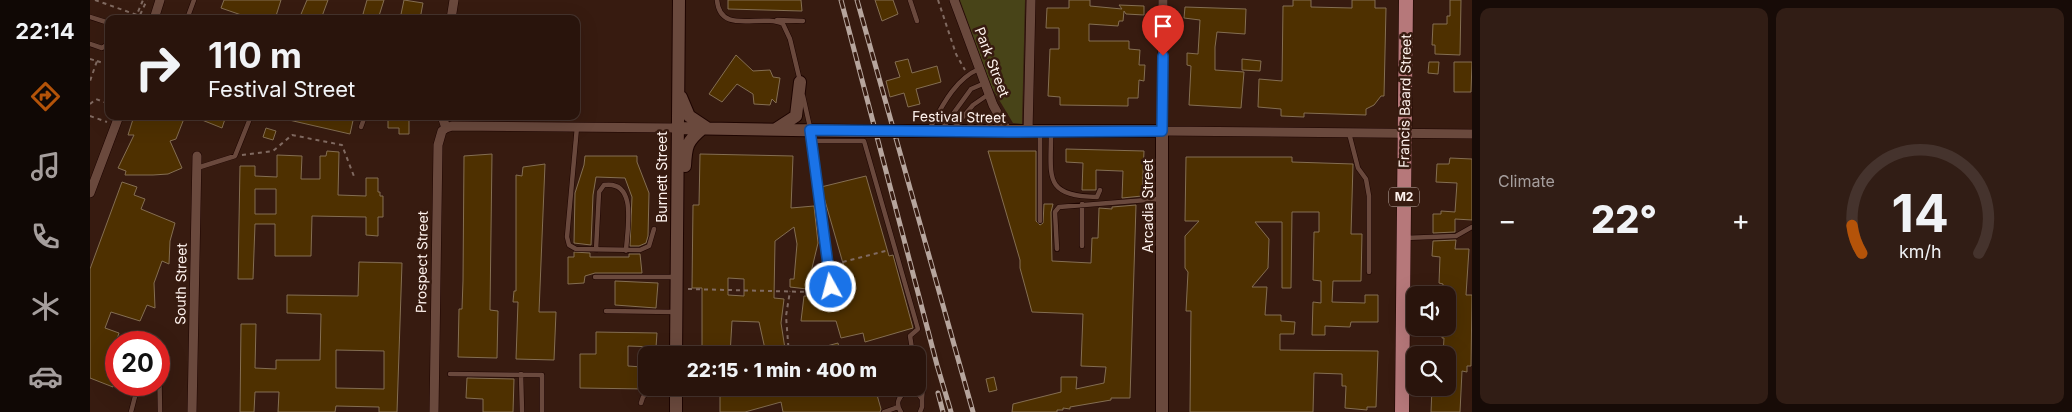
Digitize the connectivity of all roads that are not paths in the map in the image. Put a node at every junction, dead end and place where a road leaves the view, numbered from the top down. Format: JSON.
{"nodes":[{"id":1,"x":160,"y":0,"type":"edge"},
{"id":2,"x":194,"y":0,"type":"edge"},
{"id":3,"x":454,"y":0,"type":"edge"},
{"id":4,"x":679,"y":0,"type":"edge"},
{"id":5,"x":717,"y":0,"type":"edge"},
{"id":6,"x":910,"y":0,"type":"edge"},
{"id":7,"x":954,"y":0,"type":"edge"},
{"id":8,"x":1031,"y":0,"type":"edge"},
{"id":9,"x":1163,"y":0,"type":"edge"},
{"id":10,"x":1406,"y":0,"type":"edge"},
{"id":11,"x":155,"y":15,"type":"edge"},
{"id":12,"x":188,"y":15,"type":"edge"},
{"id":13,"x":452,"y":15,"type":"edge"},
{"id":14,"x":90,"y":17,"type":"edge"},
{"id":15,"x":776,"y":20,"type":"junction"},
{"id":16,"x":803,"y":21,"type":"dead end"},
{"id":17,"x":917,"y":21,"type":"dead end"},
{"id":18,"x":105,"y":22,"type":"edge"},
{"id":19,"x":90,"y":44,"type":"edge"},
{"id":20,"x":105,"y":46,"type":"edge"},
{"id":21,"x":979,"y":69,"type":"junction"},
{"id":22,"x":800,"y":82,"type":"junction"},
{"id":23,"x":985,"y":83,"type":"junction"},
{"id":24,"x":678,"y":87,"type":"junction"},
{"id":25,"x":989,"y":94,"type":"junction"},
{"id":26,"x":249,"y":120,"type":"edge"},
{"id":27,"x":364,"y":120,"type":"edge"},
{"id":28,"x":443,"y":120,"type":"edge"},
{"id":29,"x":117,"y":121,"type":"edge"},
{"id":30,"x":361,"y":127,"type":"dead end"},
{"id":31,"x":576,"y":127,"type":"junction"},
{"id":32,"x":446,"y":128,"type":"junction"},
{"id":33,"x":677,"y":128,"type":"junction"},
{"id":34,"x":705,"y":128,"type":"junction"},
{"id":35,"x":776,"y":129,"type":"junction"},
{"id":36,"x":1162,"y":131,"type":"junction"},
{"id":37,"x":935,"y":132,"type":"junction"},
{"id":38,"x":1008,"y":132,"type":"junction"},
{"id":39,"x":1040,"y":132,"type":"junction"},
{"id":40,"x":1349,"y":133,"type":"junction"},
{"id":41,"x":1405,"y":134,"type":"junction"},
{"id":42,"x":1472,"y":134,"type":"edge"},
{"id":43,"x":812,"y":135,"type":"junction"},
{"id":44,"x":197,"y":156,"type":"dead end"},
{"id":45,"x":197,"y":168,"type":"junction"},
{"id":46,"x":1100,"y":190,"type":"dead end"},
{"id":47,"x":90,"y":191,"type":"edge"},
{"id":48,"x":1163,"y":199,"type":"junction"},
{"id":49,"x":1082,"y":204,"type":"junction"},
{"id":50,"x":1040,"y":220,"type":"dead end"},
{"id":51,"x":1472,"y":227,"type":"edge"},
{"id":52,"x":654,"y":229,"type":"dead end"},
{"id":53,"x":1404,"y":238,"type":"junction"},
{"id":54,"x":676,"y":239,"type":"junction"},
{"id":55,"x":1082,"y":246,"type":"dead end"},
{"id":56,"x":1057,"y":248,"type":"dead end"},
{"id":57,"x":596,"y":250,"type":"junction"},
{"id":58,"x":626,"y":251,"type":"junction"},
{"id":59,"x":1369,"y":272,"type":"dead end"},
{"id":60,"x":596,"y":277,"type":"dead end"},
{"id":61,"x":676,"y":283,"type":"junction"},
{"id":62,"x":832,"y":297,"type":"dead end"},
{"id":63,"x":606,"y":311,"type":"dead end"},
{"id":64,"x":676,"y":312,"type":"junction"},
{"id":65,"x":676,"y":346,"type":"edge"},
{"id":66,"x":912,"y":346,"type":"edge"},
{"id":67,"x":450,"y":374,"type":"dead end"},
{"id":68,"x":521,"y":374,"type":"junction"},
{"id":69,"x":135,"y":396,"type":"edge"},
{"id":70,"x":160,"y":396,"type":"edge"},
{"id":71,"x":643,"y":396,"type":"edge"},
{"id":72,"x":676,"y":396,"type":"edge"},
{"id":73,"x":900,"y":396,"type":"edge"},
{"id":74,"x":919,"y":396,"type":"edge"},
{"id":75,"x":922,"y":396,"type":"edge"},
{"id":76,"x":922,"y":399,"type":"junction"},
{"id":77,"x":641,"y":403,"type":"dead end"},
{"id":78,"x":899,"y":410,"type":"edge"},
{"id":79,"x":131,"y":412,"type":"edge"},
{"id":80,"x":160,"y":412,"type":"edge"},
{"id":81,"x":192,"y":412,"type":"edge"},
{"id":82,"x":434,"y":412,"type":"edge"},
{"id":83,"x":522,"y":412,"type":"edge"},
{"id":84,"x":542,"y":412,"type":"edge"},
{"id":85,"x":676,"y":412,"type":"edge"},
{"id":86,"x":884,"y":412,"type":"edge"},
{"id":87,"x":920,"y":412,"type":"edge"},
{"id":88,"x":1162,"y":412,"type":"edge"},
{"id":89,"x":1402,"y":412,"type":"edge"}],
"edges":[{"from":1,"to":11,"type":"street"},
{"from":2,"to":12,"type":"lane"},
{"from":3,"to":13,"type":"street"},
{"from":4,"to":24,"type":"street","name":"Burnett Street"},
{"from":5,"to":15,"type":"lane"},
{"from":6,"to":17,"type":"lane"},
{"from":7,"to":21,"type":"street","name":"Park Street"},
{"from":8,"to":39,"type":"street"},
{"from":9,"to":36,"type":"street","name":"Arcadia Street"},
{"from":10,"to":41,"type":"main road","name":"Francis Baard Street","number":"M2"},
{"from":14,"to":18,"type":"lane"},
{"from":15,"to":16,"type":"lane"},
{"from":15,"to":22,"type":"lane"},
{"from":19,"to":20,"type":"lane"},
{"from":21,"to":23,"type":"street","name":"Park Street"},
{"from":21,"to":37,"type":"lane"},
{"from":22,"to":35,"type":"street"},
{"from":22,"to":43,"type":"lane"},
{"from":23,"to":25,"type":"street","name":"Park Street"},
{"from":23,"to":37,"type":"lane"},
{"from":24,"to":33,"type":"street","name":"Burnett Street"},
{"from":24,"to":34,"type":"street"},
{"from":25,"to":37,"type":"lane"},
{"from":25,"to":38,"type":"street","name":"Park Street"},
{"from":26,"to":45,"type":"lane"},
{"from":27,"to":30,"type":"lane"},
{"from":28,"to":32,"type":"street"},
{"from":29,"to":47,"type":"street"},
{"from":31,"to":32,"type":"street","name":"Festival Street"},
{"from":31,"to":33,"type":"street","name":"Festival Street"},
{"from":31,"to":57,"type":"lane"},
{"from":32,"to":82,"type":"street","name":"Prospect Street"},
{"from":33,"to":34,"type":"street","name":"Festival Street"},
{"from":33,"to":54,"type":"street","name":"Burnett Street"},
{"from":34,"to":35,"type":"street","name":"Festival Street"},
{"from":34,"to":54,"type":"street"},
{"from":35,"to":43,"type":"street","name":"Festival Street"},
{"from":36,"to":39,"type":"street","name":"Festival Street"},
{"from":36,"to":40,"type":"street","name":"Festival Street"},
{"from":36,"to":48,"type":"street","name":"Arcadia Street"},
{"from":37,"to":38,"type":"street","name":"Festival Street"},
{"from":37,"to":43,"type":"street","name":"Festival Street","bridge":true},
{"from":38,"to":39,"type":"street","name":"Festival Street"},
{"from":39,"to":46,"type":"lane"},
{"from":39,"to":50,"type":"lane"},
{"from":40,"to":41,"type":"street","name":"Festival Street"},
{"from":40,"to":59,"type":"lane"},
{"from":41,"to":42,"type":"street","name":"Festival Street"},
{"from":41,"to":53,"type":"main road","name":"Francis Baard Street","number":"M2"},
{"from":43,"to":62,"type":"lane"},
{"from":43,"to":66,"type":"lane"},
{"from":44,"to":45,"type":"street","name":"South Street"},
{"from":45,"to":81,"type":"street","name":"South Street"},
{"from":48,"to":49,"type":"lane"},
{"from":48,"to":88,"type":"street","name":"Arcadia Street"},
{"from":49,"to":55,"type":"lane"},
{"from":49,"to":56,"type":"lane"},
{"from":51,"to":53,"type":"lane"},
{"from":52,"to":58,"type":"lane"},
{"from":53,"to":89,"type":"main road","name":"Francis Baard Street","number":"M2"},
{"from":54,"to":61,"type":"street","name":"Burnett Street"},
{"from":57,"to":58,"type":"lane"},
{"from":57,"to":58,"type":"lane"},
{"from":60,"to":61,"type":"lane"},
{"from":61,"to":64,"type":"street","name":"Burnett Street"},
{"from":63,"to":64,"type":"lane"},
{"from":64,"to":65,"type":"street","name":"Burnett Street"},
{"from":67,"to":68,"type":"lane"},
{"from":68,"to":83,"type":"lane"},
{"from":68,"to":84,"type":"lane"},
{"from":69,"to":79,"type":"lane"},
{"from":70,"to":80,"type":"lane"},
{"from":71,"to":77,"type":"lane"},
{"from":72,"to":85,"type":"street"},
{"from":73,"to":78,"type":"lane"},
{"from":74,"to":76,"type":"lane"},
{"from":75,"to":76,"type":"lane"},
{"from":76,"to":87,"type":"lane"},
{"from":78,"to":86,"type":"lane"}]}
